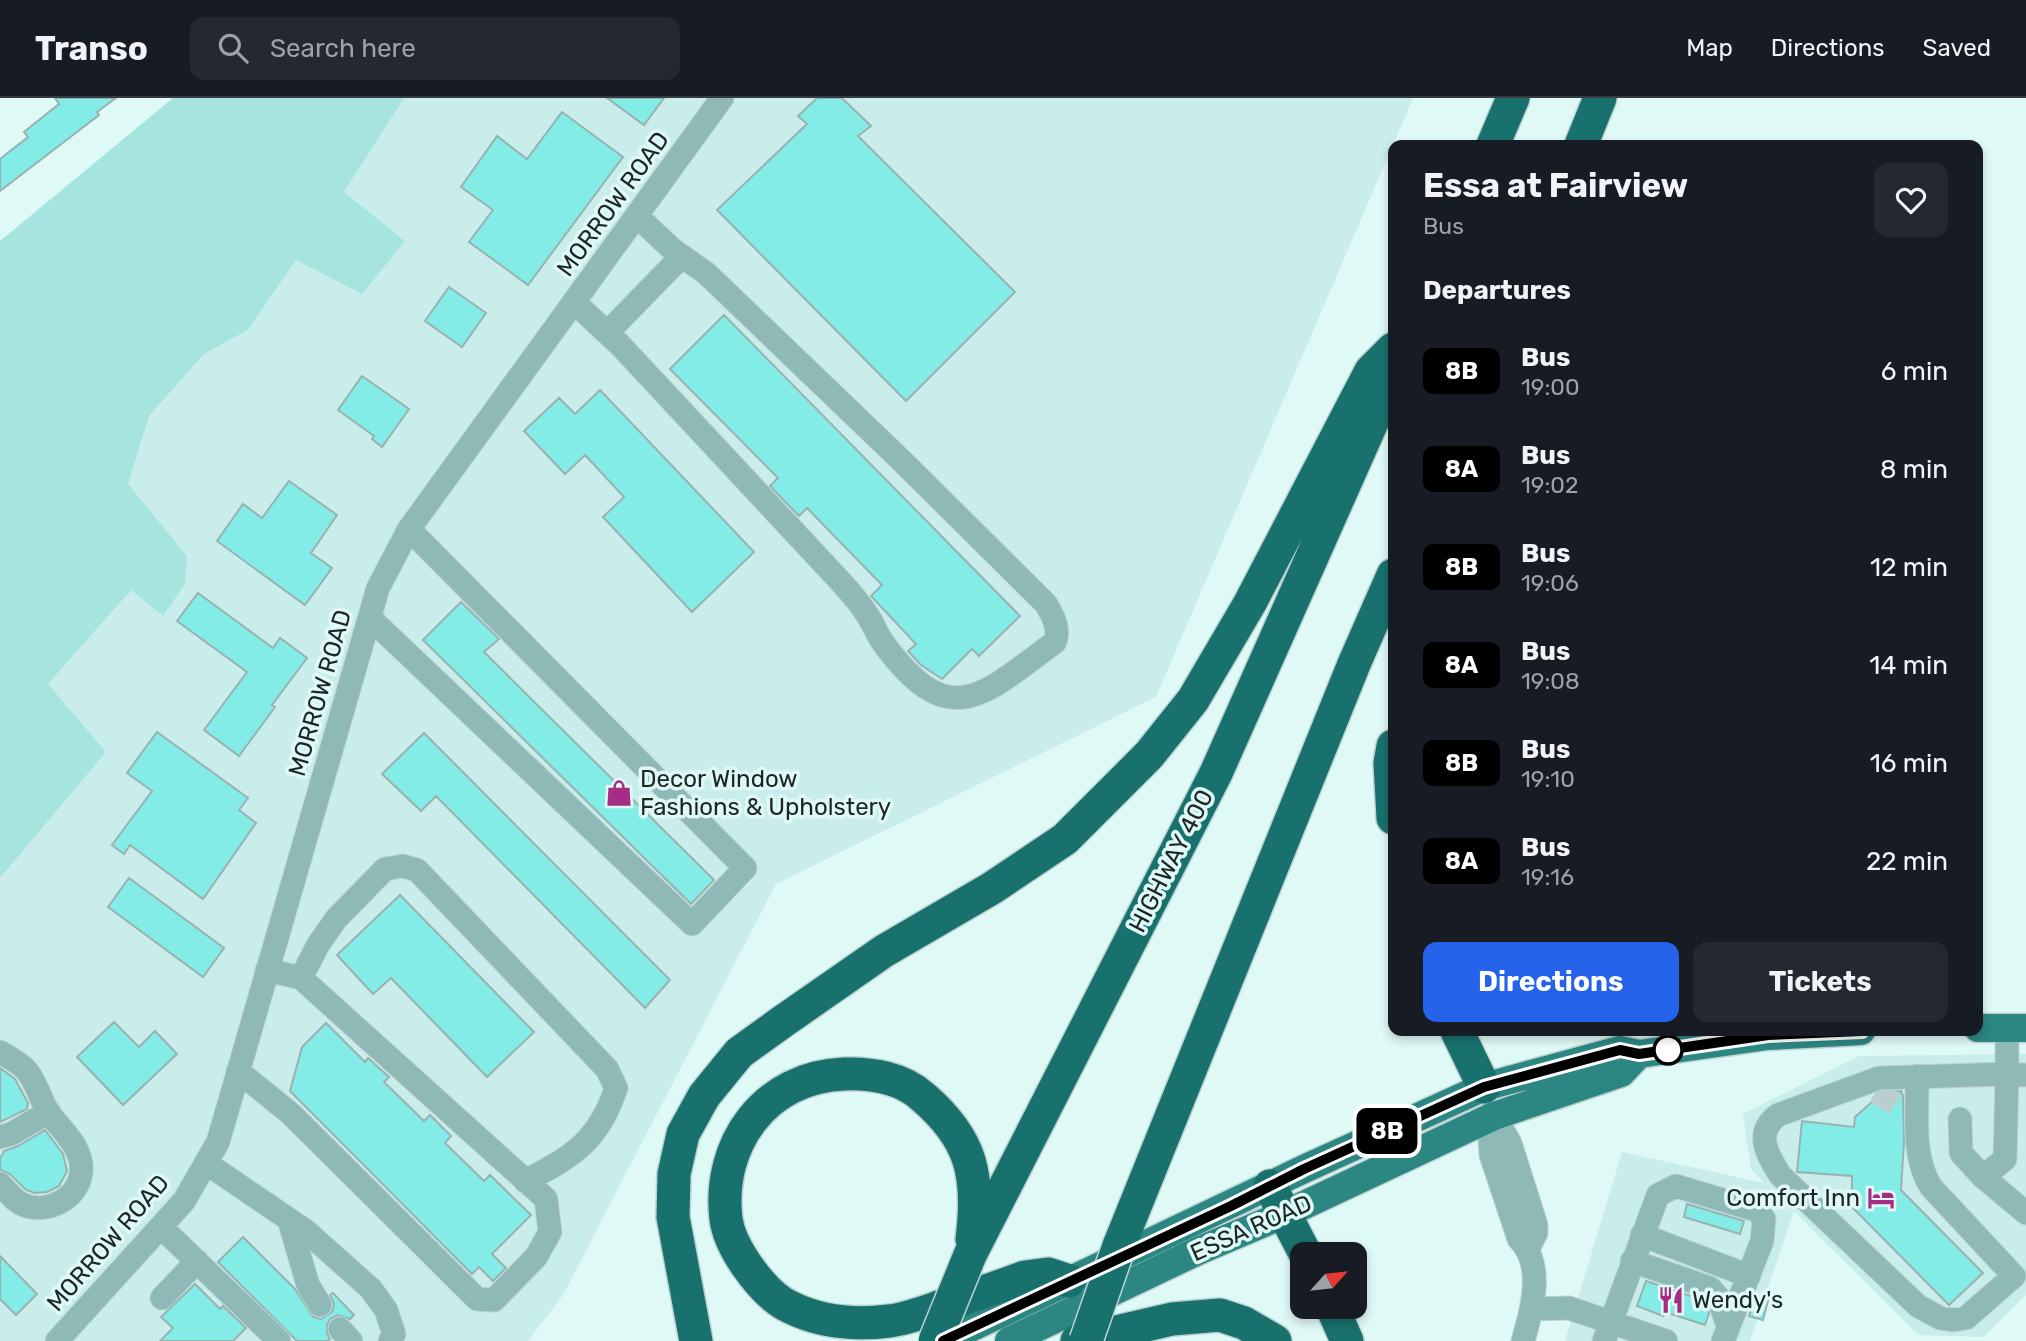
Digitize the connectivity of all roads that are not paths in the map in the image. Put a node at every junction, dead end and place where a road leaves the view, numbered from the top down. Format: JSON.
{"nodes":[{"id":1,"x":722,"y":98,"type":"edge"},
{"id":2,"x":1513,"y":98,"type":"edge"},
{"id":3,"x":1600,"y":98,"type":"edge"},
{"id":4,"x":1495,"y":140,"type":"edge"},
{"id":5,"x":1583,"y":140,"type":"edge"},
{"id":6,"x":637,"y":216,"type":"junction"},
{"id":7,"x":682,"y":257,"type":"junction"},
{"id":8,"x":574,"y":302,"type":"junction"},
{"id":9,"x":607,"y":333,"type":"junction"},
{"id":10,"x":1388,"y":354,"type":"edge"},
{"id":11,"x":1388,"y":385,"type":"edge"},
{"id":12,"x":409,"y":529,"type":"junction"},
{"id":13,"x":1388,"y":586,"type":"edge"},
{"id":14,"x":370,"y":618,"type":"junction"},
{"id":15,"x":267,"y":970,"type":"junction"},
{"id":16,"x":301,"y":978,"type":"junction"},
{"id":17,"x":1983,"y":1028,"type":"edge"},
{"id":18,"x":2017,"y":1028,"type":"edge"},
{"id":19,"x":1459,"y":1036,"type":"edge"},
{"id":20,"x":1761,"y":1036,"type":"edge"},
{"id":21,"x":0,"y":1052,"type":"edge"},
{"id":22,"x":238,"y":1071,"type":"junction"},
{"id":23,"x":2017,"y":1075,"type":"edge"},
{"id":24,"x":1917,"y":1076,"type":"junction"},
{"id":25,"x":1489,"y":1102,"type":"junction"},
{"id":26,"x":49,"y":1112,"type":"junction"},
{"id":27,"x":1960,"y":1119,"type":"dead end"},
{"id":28,"x":0,"y":1137,"type":"edge"},
{"id":29,"x":206,"y":1163,"type":"junction"},
{"id":30,"x":1983,"y":1177,"type":"junction"},
{"id":31,"x":525,"y":1181,"type":"junction"},
{"id":32,"x":0,"y":1184,"type":"edge"},
{"id":33,"x":1278,"y":1200,"type":"junction"},
{"id":34,"x":2026,"y":1213,"type":"edge"},
{"id":35,"x":289,"y":1220,"type":"junction"},
{"id":36,"x":161,"y":1227,"type":"junction"},
{"id":37,"x":1642,"y":1235,"type":"junction"},
{"id":38,"x":1299,"y":1242,"type":"edge"},
{"id":39,"x":970,"y":1255,"type":"junction"},
{"id":40,"x":197,"y":1261,"type":"junction"},
{"id":41,"x":1632,"y":1261,"type":"junction"},
{"id":42,"x":1749,"y":1276,"type":"junction"},
{"id":43,"x":1069,"y":1281,"type":"junction"},
{"id":44,"x":162,"y":1298,"type":"dead end"},
{"id":45,"x":320,"y":1305,"type":"dead end"},
{"id":46,"x":1532,"y":1309,"type":"junction"},
{"id":47,"x":1338,"y":1320,"type":"edge"},
{"id":48,"x":1607,"y":1332,"type":"edge"},
{"id":49,"x":1726,"y":1334,"type":"edge"},
{"id":50,"x":57,"y":1341,"type":"edge"},
{"id":51,"x":279,"y":1341,"type":"edge"},
{"id":52,"x":390,"y":1341,"type":"edge"},
{"id":53,"x":696,"y":1341,"type":"edge"},
{"id":54,"x":934,"y":1341,"type":"edge"},
{"id":55,"x":943,"y":1341,"type":"edge"},
{"id":56,"x":1010,"y":1341,"type":"edge"},
{"id":57,"x":1077,"y":1341,"type":"edge"},
{"id":58,"x":1086,"y":1341,"type":"edge"},
{"id":59,"x":1275,"y":1341,"type":"edge"},
{"id":60,"x":1347,"y":1341,"type":"edge"},
{"id":61,"x":1523,"y":1341,"type":"edge"},
{"id":62,"x":1666,"y":1341,"type":"edge"}],
"edges":[{"from":1,"to":6,"type":"street","name":"MORROW ROAD"},
{"from":2,"to":4,"type":"highway"},
{"from":3,"to":5,"type":"highway"},
{"from":6,"to":7,"type":"street"},
{"from":6,"to":8,"type":"street","name":"MORROW ROAD"},
{"from":7,"to":9,"type":"street"},
{"from":7,"to":9,"type":"street"},
{"from":8,"to":9,"type":"street"},
{"from":8,"to":12,"type":"street","name":"MORROW ROAD"},
{"from":10,"to":53,"type":"highway"},
{"from":11,"to":39,"type":"highway","name":"HIGHWAY 400"},
{"from":12,"to":14,"type":"street","name":"MORROW ROAD"},
{"from":12,"to":14,"type":"street"},
{"from":13,"to":58,"type":"highway","bridge":true},
{"from":14,"to":15,"type":"street","name":"MORROW ROAD"},
{"from":15,"to":16,"type":"street"},
{"from":15,"to":22,"type":"street","name":"MORROW ROAD"},
{"from":16,"to":31,"type":"street"},
{"from":16,"to":31,"type":"street"},
{"from":17,"to":18,"type":"main road"},
{"from":18,"to":23,"type":"street"},
{"from":19,"to":25,"type":"highway"},
{"from":20,"to":25,"type":"main road","name":"ESSA ROAD"},
{"from":21,"to":26,"type":"street"},
{"from":22,"to":29,"type":"street","name":"MORROW ROAD"},
{"from":22,"to":31,"type":"street"},
{"from":23,"to":24,"type":"street"},
{"from":23,"to":30,"type":"street"},
{"from":24,"to":24,"type":"street"},
{"from":25,"to":33,"type":"main road","name":"ESSA ROAD"},
{"from":25,"to":33,"type":"main road","name":"ESSA ROAD"},
{"from":25,"to":46,"type":"street"},
{"from":26,"to":28,"type":"street"},
{"from":26,"to":32,"type":"street"},
{"from":27,"to":30,"type":"street"},
{"from":29,"to":35,"type":"street"},
{"from":29,"to":36,"type":"street","name":"MORROW ROAD"},
{"from":30,"to":34,"type":"street"},
{"from":33,"to":38,"type":"highway"},
{"from":33,"to":43,"type":"main road","name":"ESSA ROAD"},
{"from":33,"to":56,"type":"main road","name":"ESSA ROAD"},
{"from":35,"to":45,"type":"street"},
{"from":35,"to":52,"type":"street"},
{"from":36,"to":40,"type":"street"},
{"from":36,"to":50,"type":"street","name":"MORROW ROAD"},
{"from":37,"to":41,"type":"street"},
{"from":37,"to":42,"type":"street"},
{"from":37,"to":42,"type":"street"},
{"from":39,"to":43,"type":"highway"},
{"from":39,"to":54,"type":"highway","name":"HIGHWAY 400","bridge":true},
{"from":40,"to":44,"type":"street"},
{"from":40,"to":51,"type":"street"},
{"from":41,"to":48,"type":"street"},
{"from":41,"to":49,"type":"street"},
{"from":42,"to":49,"type":"street"},
{"from":43,"to":55,"type":"main road","name":"ESSA ROAD"},
{"from":46,"to":48,"type":"street"},
{"from":46,"to":61,"type":"street"},
{"from":47,"to":60,"type":"highway"},
{"from":48,"to":62,"type":"street"},
{"from":57,"to":59,"type":"highway"}]}
